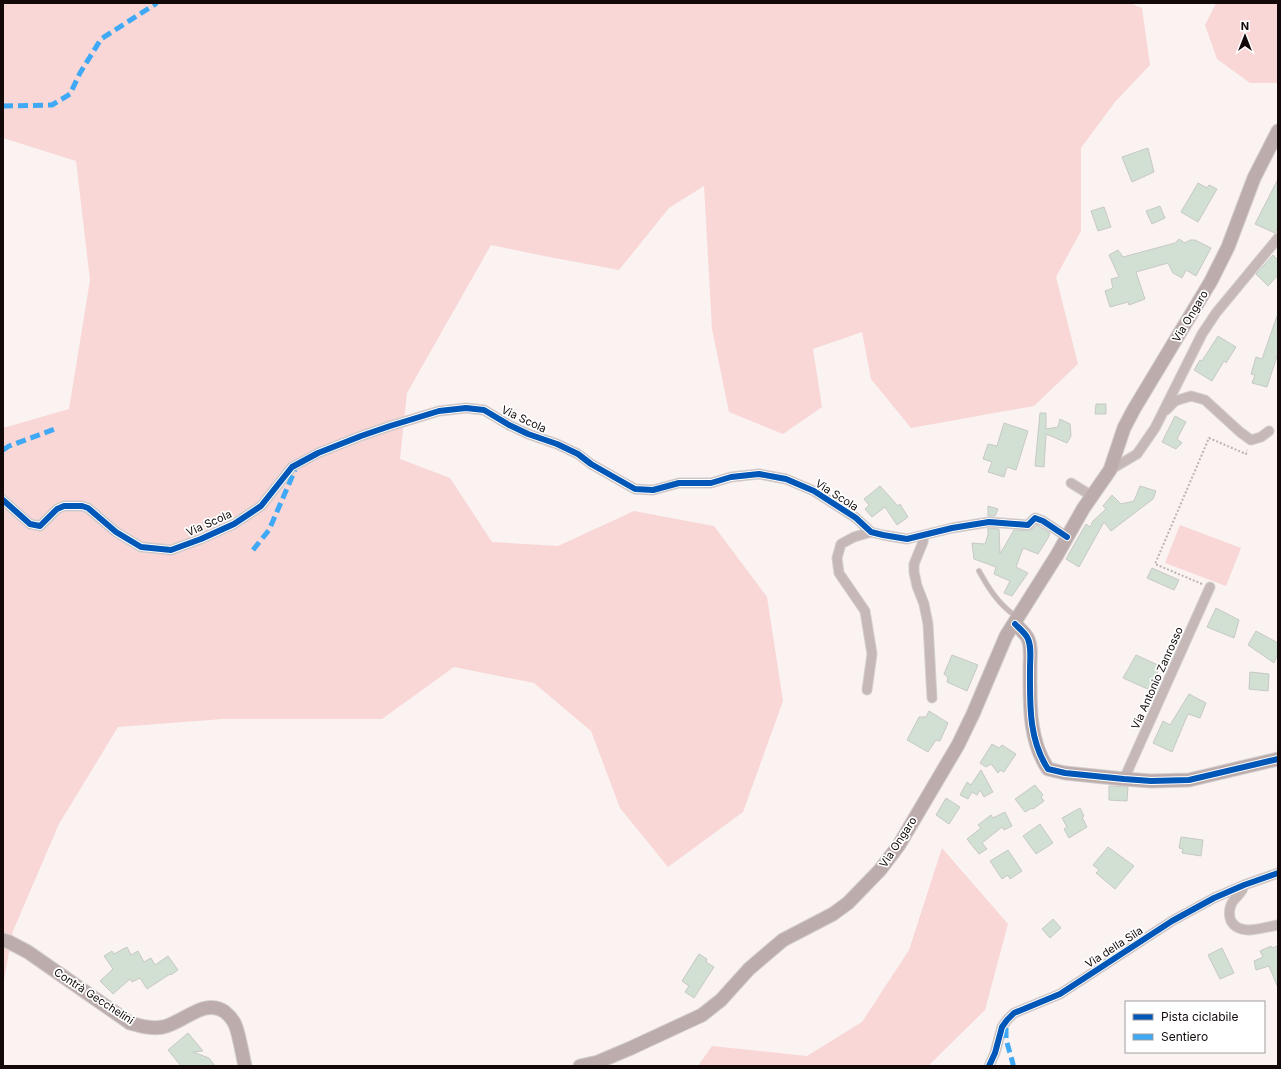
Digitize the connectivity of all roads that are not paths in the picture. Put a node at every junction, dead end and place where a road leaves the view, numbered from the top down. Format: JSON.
{"nodes":[{"id":1,"x":1278,"y":131,"type":"edge"},
{"id":2,"x":1278,"y":238,"type":"edge"},
{"id":3,"x":1162,"y":413,"type":"junction"},
{"id":4,"x":1269,"y":431,"type":"dead end"},
{"id":5,"x":1110,"y":470,"type":"junction"},
{"id":6,"x":1071,"y":483,"type":"dead end"},
{"id":7,"x":1092,"y":496,"type":"junction"},
{"id":8,"x":3,"y":500,"type":"edge"},
{"id":9,"x":871,"y":532,"type":"junction"},
{"id":10,"x":924,"y":535,"type":"junction"},
{"id":11,"x":1067,"y":536,"type":"junction"},
{"id":12,"x":979,"y":571,"type":"dead end"},
{"id":13,"x":1210,"y":587,"type":"road end"},
{"id":14,"x":1017,"y":621,"type":"junction"},
{"id":15,"x":867,"y":690,"type":"dead end"},
{"id":16,"x":932,"y":698,"type":"dead end"},
{"id":17,"x":1278,"y":759,"type":"edge"},
{"id":18,"x":1124,"y":779,"type":"junction"},
{"id":19,"x":1278,"y":872,"type":"edge"},
{"id":20,"x":1244,"y":884,"type":"junction"},
{"id":21,"x":1278,"y":925,"type":"edge"},
{"id":22,"x":3,"y":940,"type":"edge"},
{"id":23,"x":245,"y":1066,"type":"edge"},
{"id":24,"x":580,"y":1066,"type":"edge"},
{"id":25,"x":989,"y":1066,"type":"edge"}],
"edges":[{"from":1,"to":5,"type":"main road","name":"Via Ongaro"},
{"from":2,"to":3,"type":"street"},
{"from":3,"to":4,"type":"street"},
{"from":3,"to":5,"type":"street"},
{"from":5,"to":7,"type":"main road","name":"Via Ongaro"},
{"from":6,"to":7,"type":"street"},
{"from":7,"to":11,"type":"main road","name":"Via Ongaro"},
{"from":8,"to":9,"type":"street","name":"Via Scola"},
{"from":9,"to":10,"type":"street"},
{"from":9,"to":15,"type":"street"},
{"from":10,"to":11,"type":"street"},
{"from":10,"to":16,"type":"street"},
{"from":11,"to":14,"type":"main road","name":"Via Ongaro"},
{"from":12,"to":14,"type":"lane"},
{"from":13,"to":18,"type":"street","name":"Via Antonio Zanrosso"},
{"from":14,"to":18,"type":"main road"},
{"from":14,"to":24,"type":"main road","name":"Via Ongaro"},
{"from":17,"to":18,"type":"main road"},
{"from":19,"to":20,"type":"street","name":"Via della Sila"},
{"from":20,"to":21,"type":"street"},
{"from":20,"to":25,"type":"street","name":"Via della Sila"},
{"from":22,"to":23,"type":"main road","name":"Contrà Gecchelini"}]}
